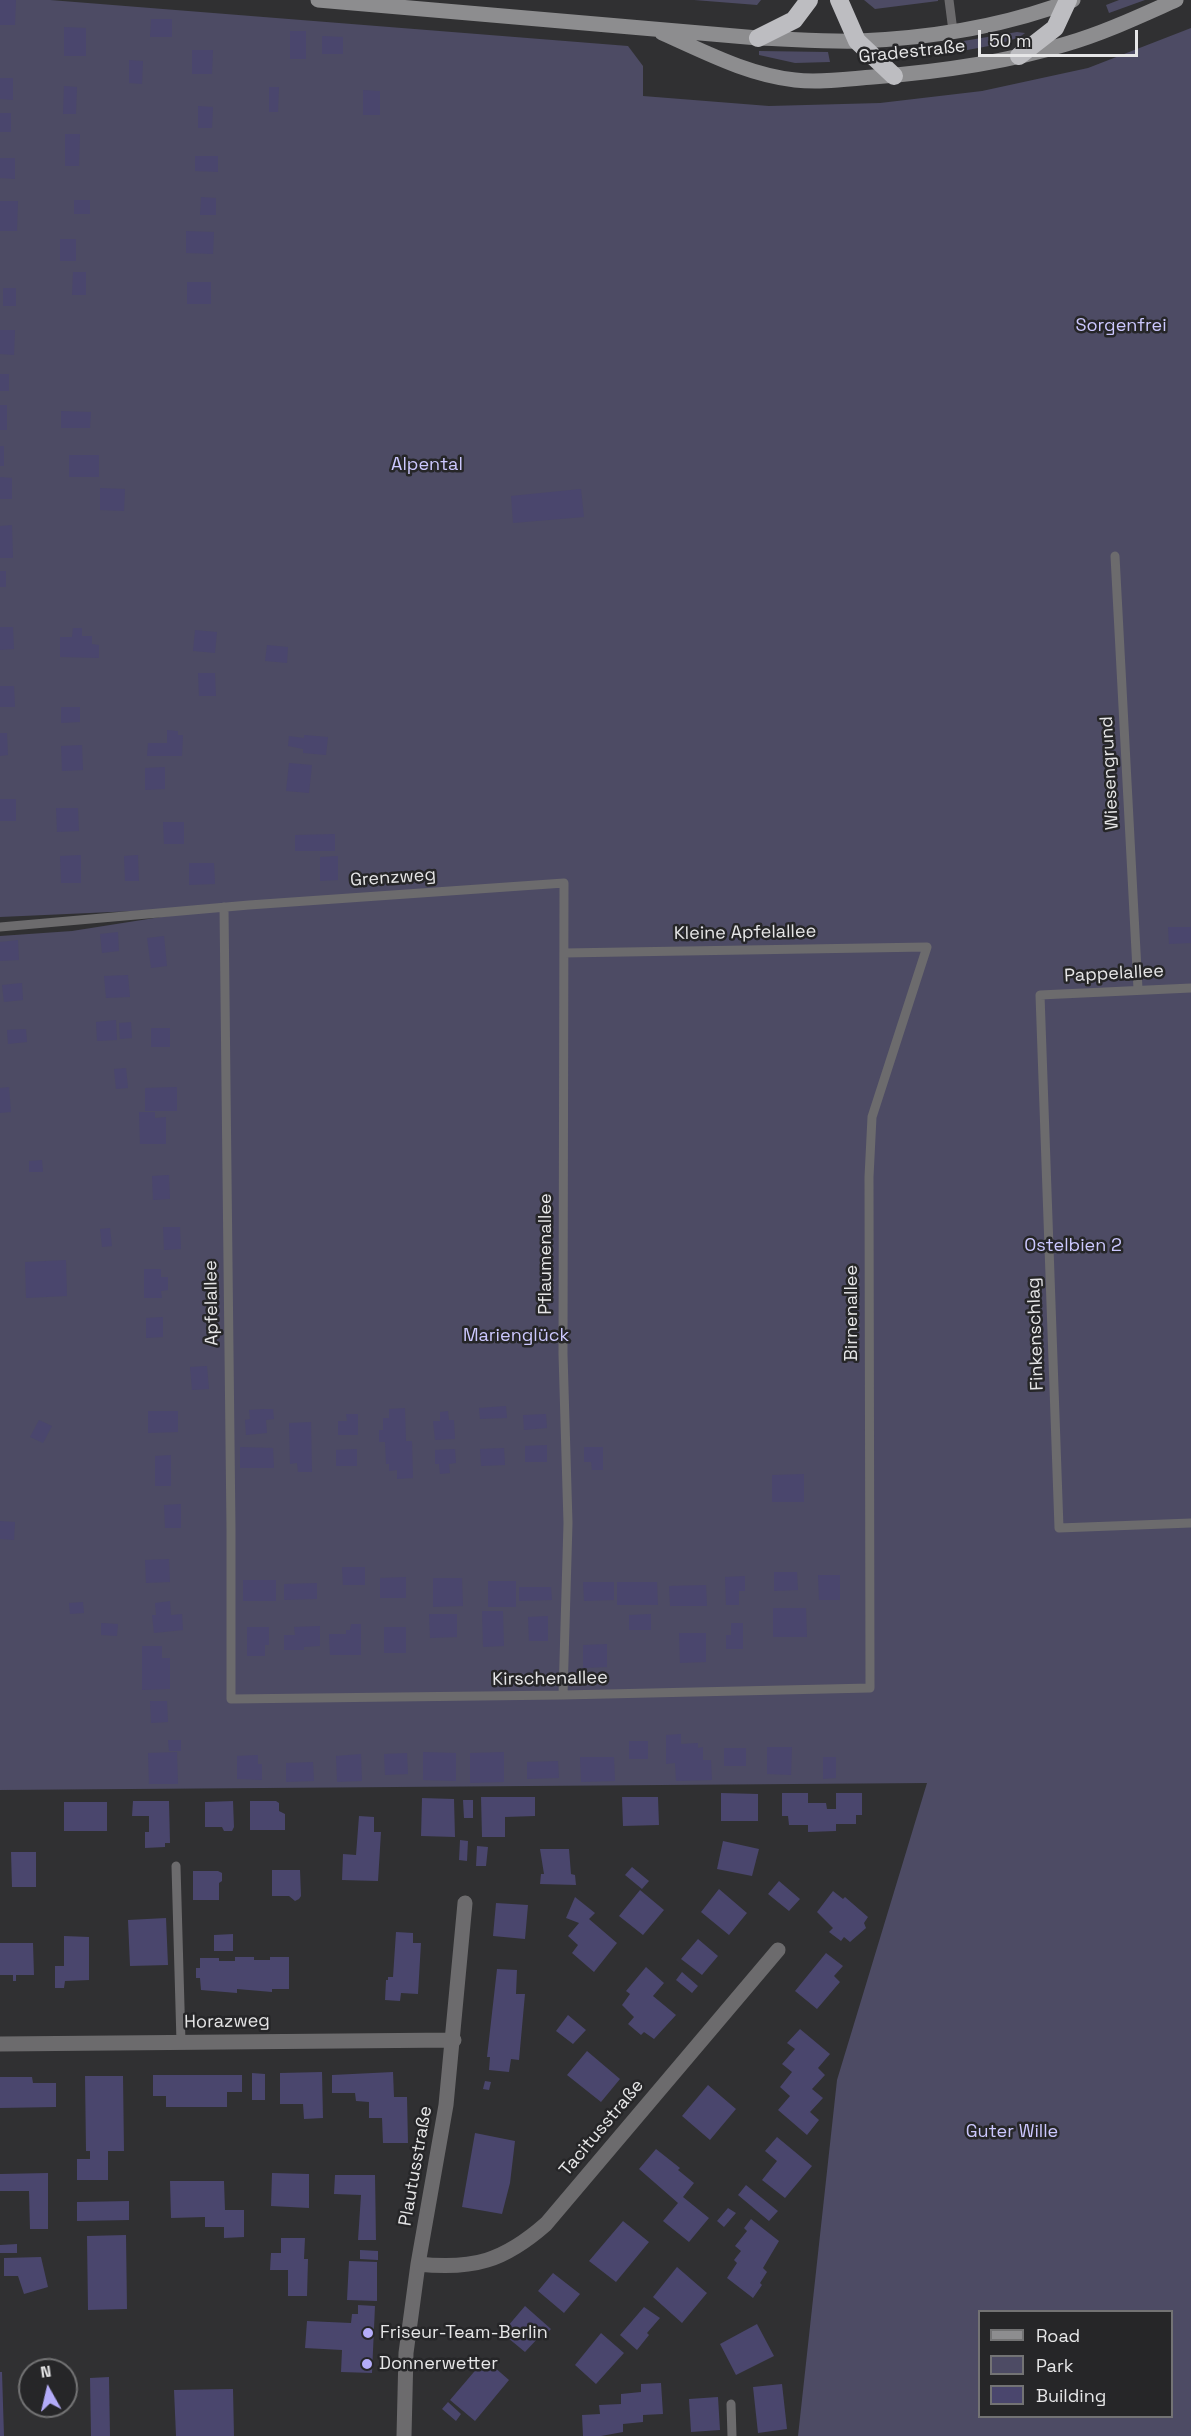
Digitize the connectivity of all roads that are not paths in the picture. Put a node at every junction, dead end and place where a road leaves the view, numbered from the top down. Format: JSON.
{"nodes":[{"id":1,"x":318,"y":0,"type":"edge"},
{"id":2,"x":809,"y":0,"type":"edge"},
{"id":3,"x":839,"y":0,"type":"edge"},
{"id":4,"x":949,"y":0,"type":"edge"},
{"id":5,"x":1176,"y":0,"type":"edge"},
{"id":6,"x":1070,"y":1,"type":"edge"},
{"id":7,"x":651,"y":28,"type":"junction"},
{"id":8,"x":953,"y":31,"type":"junction"},
{"id":9,"x":758,"y":38,"type":"junction"},
{"id":10,"x":858,"y":41,"type":"junction"},
{"id":11,"x":1019,"y":56,"type":"junction"},
{"id":12,"x":894,"y":76,"type":"junction"},
{"id":13,"x":1115,"y":556,"type":"dead end"},
{"id":14,"x":564,"y":884,"type":"joint"},
{"id":15,"x":224,"y":907,"type":"junction"},
{"id":16,"x":0,"y":927,"type":"edge"},
{"id":17,"x":927,"y":947,"type":"joint"},
{"id":18,"x":564,"y":953,"type":"junction"},
{"id":19,"x":1191,"y":988,"type":"edge"},
{"id":20,"x":1138,"y":989,"type":"junction"},
{"id":21,"x":1040,"y":995,"type":"joint"},
{"id":22,"x":1191,"y":1523,"type":"edge"},
{"id":23,"x":870,"y":1688,"type":"joint"},
{"id":24,"x":563,"y":1695,"type":"junction"},
{"id":25,"x":231,"y":1699,"type":"joint"},
{"id":26,"x":176,"y":1866,"type":"dead end"},
{"id":27,"x":465,"y":1903,"type":"dead end"},
{"id":28,"x":778,"y":1950,"type":"dead end"},
{"id":29,"x":454,"y":2040,"type":"junction"},
{"id":30,"x":181,"y":2042,"type":"junction"},
{"id":31,"x":0,"y":2044,"type":"edge"},
{"id":32,"x":418,"y":2264,"type":"junction"},
{"id":33,"x":731,"y":2404,"type":"dead end"},
{"id":34,"x":404,"y":2436,"type":"edge"},
{"id":35,"x":732,"y":2436,"type":"edge"}],
"edges":[{"from":1,"to":7,"type":"street","name":"Gradestraße"},
{"from":2,"to":9,"type":"highway"},
{"from":3,"to":10,"type":"highway"},
{"from":4,"to":8,"type":"lane"},
{"from":5,"to":11,"type":"street","name":"Gradestraße"},
{"from":6,"to":8,"type":"street","name":"Gradestraße"},
{"from":6,"to":11,"type":"highway"},
{"from":7,"to":9,"type":"street","name":"Gradestraße"},
{"from":7,"to":12,"type":"street","name":"Gradestraße"},
{"from":8,"to":10,"type":"street","name":"Gradestraße"},
{"from":9,"to":10,"type":"street","name":"Gradestraße"},
{"from":10,"to":12,"type":"highway"},
{"from":11,"to":12,"type":"street","name":"Gradestraße"},
{"from":13,"to":20,"type":"lane","name":"Wiesengrund"},
{"from":14,"to":15,"type":"lane","name":"Grenzweg"},
{"from":14,"to":18,"type":"lane","name":"Pflaumenallee"},
{"from":15,"to":16,"type":"lane","name":"Grenzweg"},
{"from":15,"to":25,"type":"lane","name":"Apfelallee"},
{"from":17,"to":18,"type":"lane","name":"Kleine Apfelallee"},
{"from":17,"to":23,"type":"lane","name":"Birnenallee"},
{"from":18,"to":24,"type":"lane","name":"Pflaumenallee"},
{"from":19,"to":20,"type":"lane","name":"Pappelallee"},
{"from":20,"to":21,"type":"lane","name":"Pappelallee"},
{"from":21,"to":22,"type":"lane","name":"Finkenschlag"},
{"from":23,"to":24,"type":"lane","name":"Kirschenallee"},
{"from":24,"to":25,"type":"lane","name":"Kirschenallee"},
{"from":26,"to":30,"type":"lane"},
{"from":27,"to":29,"type":"street","name":"Plautusstraße"},
{"from":28,"to":32,"type":"street","name":"Tacitusstraße"},
{"from":29,"to":30,"type":"street","name":"Horazweg"},
{"from":29,"to":32,"type":"street","name":"Plautusstraße"},
{"from":30,"to":31,"type":"street","name":"Horazweg"},
{"from":32,"to":34,"type":"street","name":"Plautusstraße"},
{"from":33,"to":35,"type":"lane"}]}
